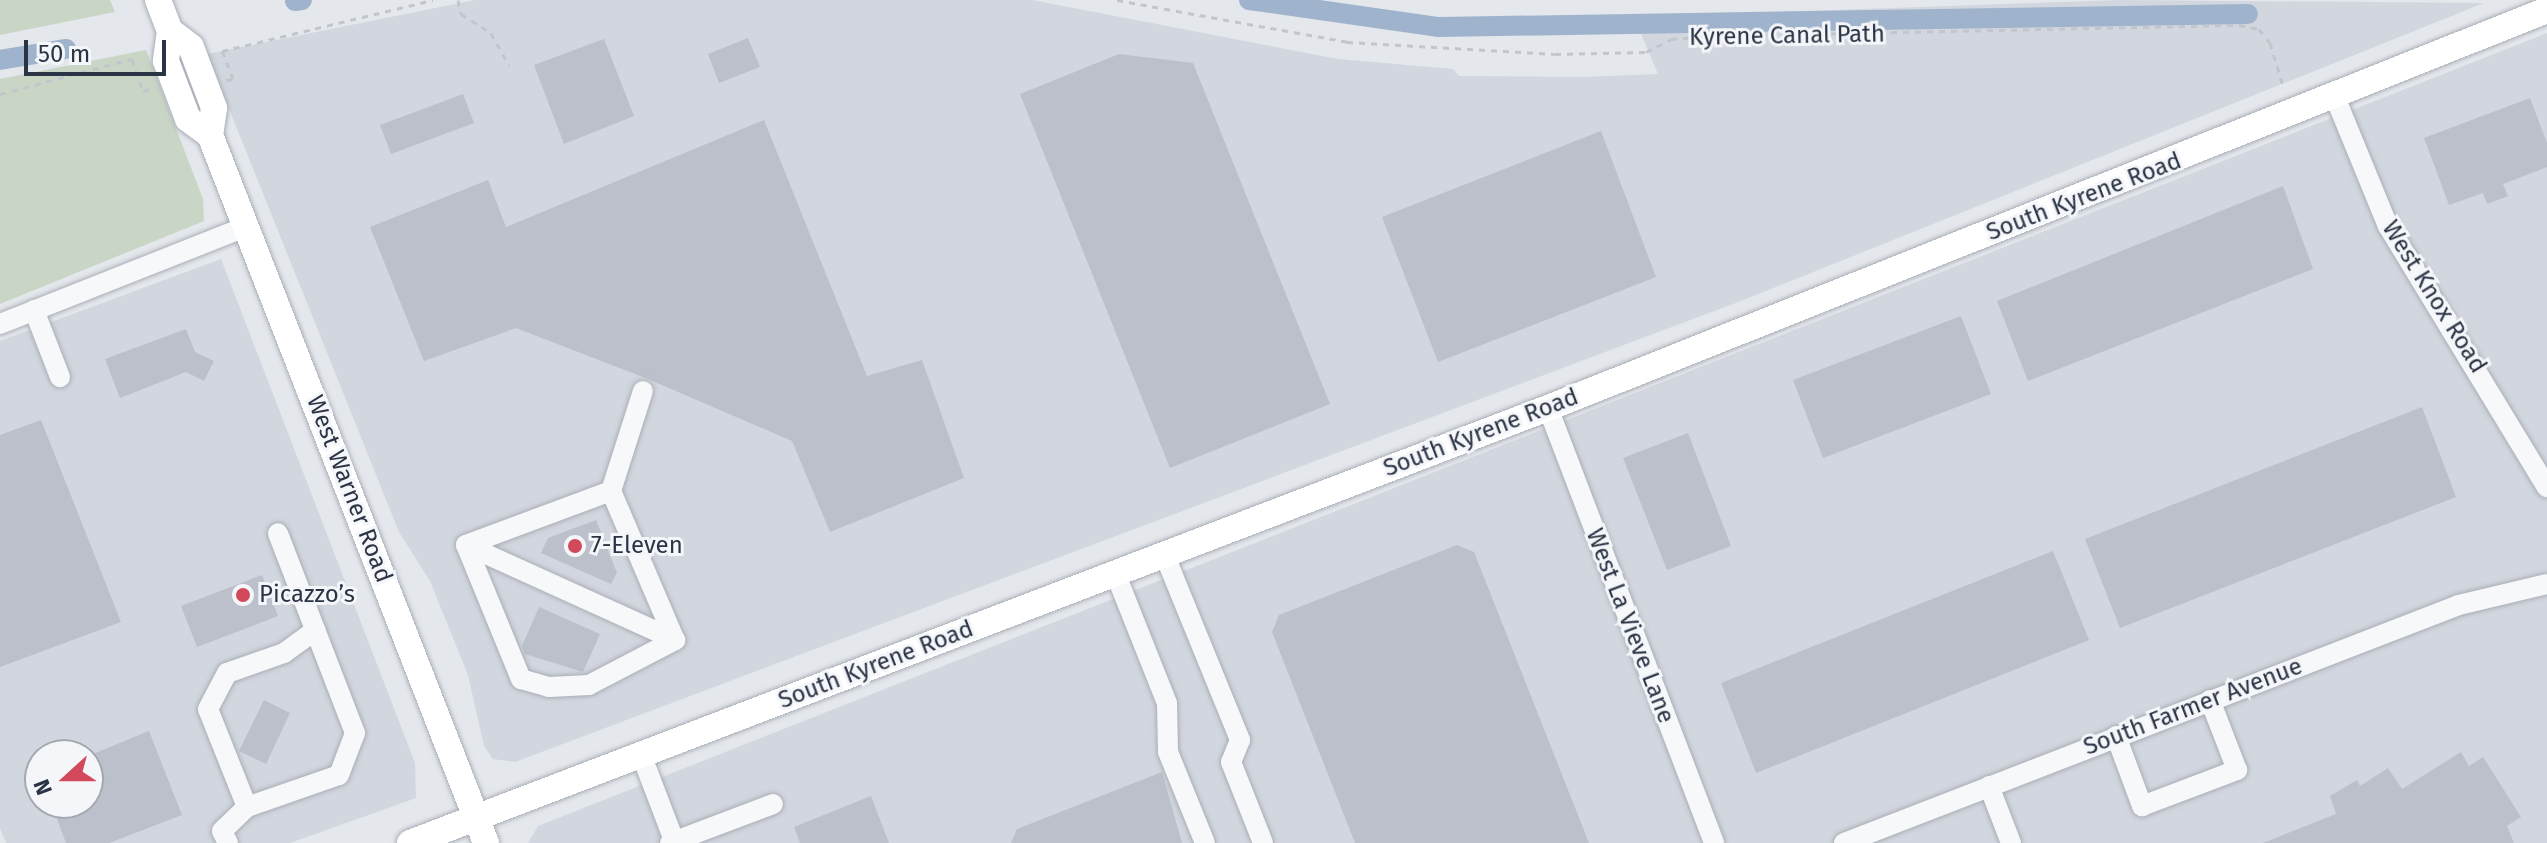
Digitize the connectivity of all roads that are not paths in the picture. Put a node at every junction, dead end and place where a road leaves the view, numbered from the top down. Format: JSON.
{"nodes":[{"id":1,"x":158,"y":0,"type":"edge"},
{"id":2,"x":2547,"y":10,"type":"edge"},
{"id":3,"x":2335,"y":97,"type":"junction"},
{"id":4,"x":247,"y":226,"type":"junction"},
{"id":5,"x":34,"y":310,"type":"junction"},
{"id":6,"x":0,"y":324,"type":"edge"},
{"id":7,"x":60,"y":377,"type":"dead end"},
{"id":8,"x":643,"y":391,"type":"dead end"},
{"id":9,"x":1548,"y":408,"type":"junction"},
{"id":10,"x":2547,"y":488,"type":"edge"},
{"id":11,"x":611,"y":491,"type":"junction"},
{"id":12,"x":278,"y":533,"type":"dead end"},
{"id":13,"x":466,"y":545,"type":"junction"},
{"id":14,"x":1165,"y":556,"type":"junction"},
{"id":15,"x":1116,"y":575,"type":"junction"},
{"id":16,"x":2547,"y":584,"type":"edge"},
{"id":17,"x":316,"y":630,"type":"junction"},
{"id":18,"x":675,"y":640,"type":"junction"},
{"id":19,"x":2210,"y":700,"type":"junction"},
{"id":20,"x":2116,"y":736,"type":"junction"},
{"id":21,"x":641,"y":754,"type":"junction"},
{"id":22,"x":1989,"y":786,"type":"junction"},
{"id":23,"x":773,"y":804,"type":"dead end"},
{"id":24,"x":247,"y":807,"type":"junction"},
{"id":25,"x":476,"y":817,"type":"junction"},
{"id":26,"x":218,"y":837,"type":"edge"},
{"id":27,"x":673,"y":842,"type":"edge"},
{"id":28,"x":1847,"y":842,"type":"edge"},
{"id":29,"x":410,"y":843,"type":"edge"},
{"id":30,"x":486,"y":843,"type":"edge"},
{"id":31,"x":1205,"y":843,"type":"edge"},
{"id":32,"x":1263,"y":843,"type":"edge"},
{"id":33,"x":1714,"y":843,"type":"edge"},
{"id":34,"x":2011,"y":843,"type":"edge"}],
"edges":[{"from":1,"to":4,"type":"main road","name":"West Warner Road"},
{"from":2,"to":3,"type":"main road","name":"South Kyrene Road"},
{"from":3,"to":9,"type":"main road","name":"South Kyrene Road"},
{"from":3,"to":10,"type":"street","name":"West Knox Road"},
{"from":4,"to":5,"type":"street"},
{"from":4,"to":25,"type":"main road","name":"West Warner Road"},
{"from":5,"to":6,"type":"street"},
{"from":5,"to":7,"type":"street"},
{"from":8,"to":11,"type":"street"},
{"from":9,"to":14,"type":"main road","name":"South Kyrene Road"},
{"from":9,"to":33,"type":"street","name":"West La Vieve Lane"},
{"from":11,"to":13,"type":"street"},
{"from":11,"to":18,"type":"street"},
{"from":12,"to":17,"type":"street"},
{"from":13,"to":18,"type":"street"},
{"from":13,"to":18,"type":"street"},
{"from":14,"to":15,"type":"main road","name":"South Kyrene Road"},
{"from":14,"to":32,"type":"street"},
{"from":15,"to":21,"type":"main road","name":"South Kyrene Road"},
{"from":15,"to":31,"type":"street"},
{"from":16,"to":19,"type":"street","name":"South Farmer Avenue"},
{"from":17,"to":24,"type":"street"},
{"from":17,"to":24,"type":"street"},
{"from":19,"to":20,"type":"street","name":"South Farmer Avenue"},
{"from":19,"to":20,"type":"street"},
{"from":20,"to":22,"type":"street","name":"South Farmer Avenue"},
{"from":21,"to":25,"type":"main road","name":"South Kyrene Road"},
{"from":21,"to":27,"type":"street"},
{"from":22,"to":28,"type":"street","name":"South Farmer Avenue"},
{"from":22,"to":34,"type":"street"},
{"from":23,"to":27,"type":"street"},
{"from":24,"to":26,"type":"street"},
{"from":25,"to":29,"type":"main road","name":"South Kyrene Road"},
{"from":25,"to":30,"type":"main road","name":"West Warner Road"}]}
